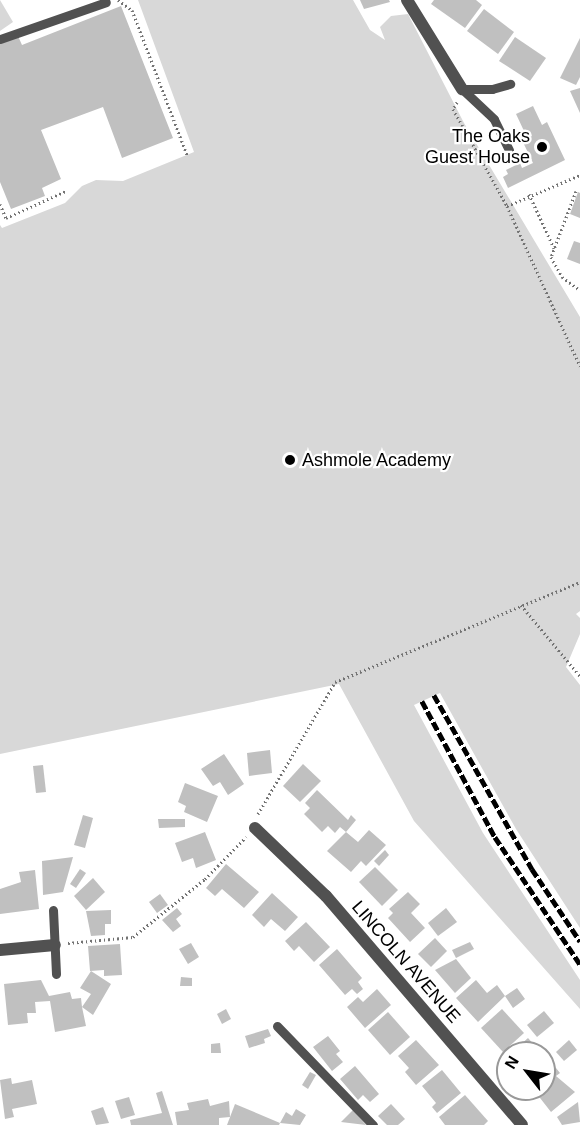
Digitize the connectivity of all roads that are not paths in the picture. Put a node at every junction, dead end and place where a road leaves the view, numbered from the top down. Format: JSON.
{"nodes":[{"id":1,"x":407,"y":0,"type":"edge"},
{"id":2,"x":106,"y":2,"type":"dead end"},
{"id":3,"x":0,"y":39,"type":"edge"},
{"id":4,"x":510,"y":84,"type":"dead end"},
{"id":5,"x":462,"y":89,"type":"junction"},
{"id":6,"x":509,"y":150,"type":"dead end"},
{"id":7,"x":255,"y":828,"type":"road end"},
{"id":8,"x":54,"y":910,"type":"dead end"},
{"id":9,"x":55,"y":945,"type":"junction"},
{"id":10,"x":0,"y":950,"type":"edge"},
{"id":11,"x":56,"y":974,"type":"dead end"},
{"id":12,"x":277,"y":1026,"type":"dead end"},
{"id":13,"x":373,"y":1125,"type":"edge"},
{"id":14,"x":522,"y":1125,"type":"edge"}],
"edges":[{"from":1,"to":5,"type":"street"},
{"from":2,"to":3,"type":"lane"},
{"from":4,"to":5,"type":"lane"},
{"from":5,"to":6,"type":"lane"},
{"from":7,"to":14,"type":"street","name":"LINCOLN AVENUE"},
{"from":8,"to":9,"type":"lane"},
{"from":9,"to":10,"type":"street"},
{"from":9,"to":11,"type":"lane"},
{"from":12,"to":13,"type":"lane"}]}
